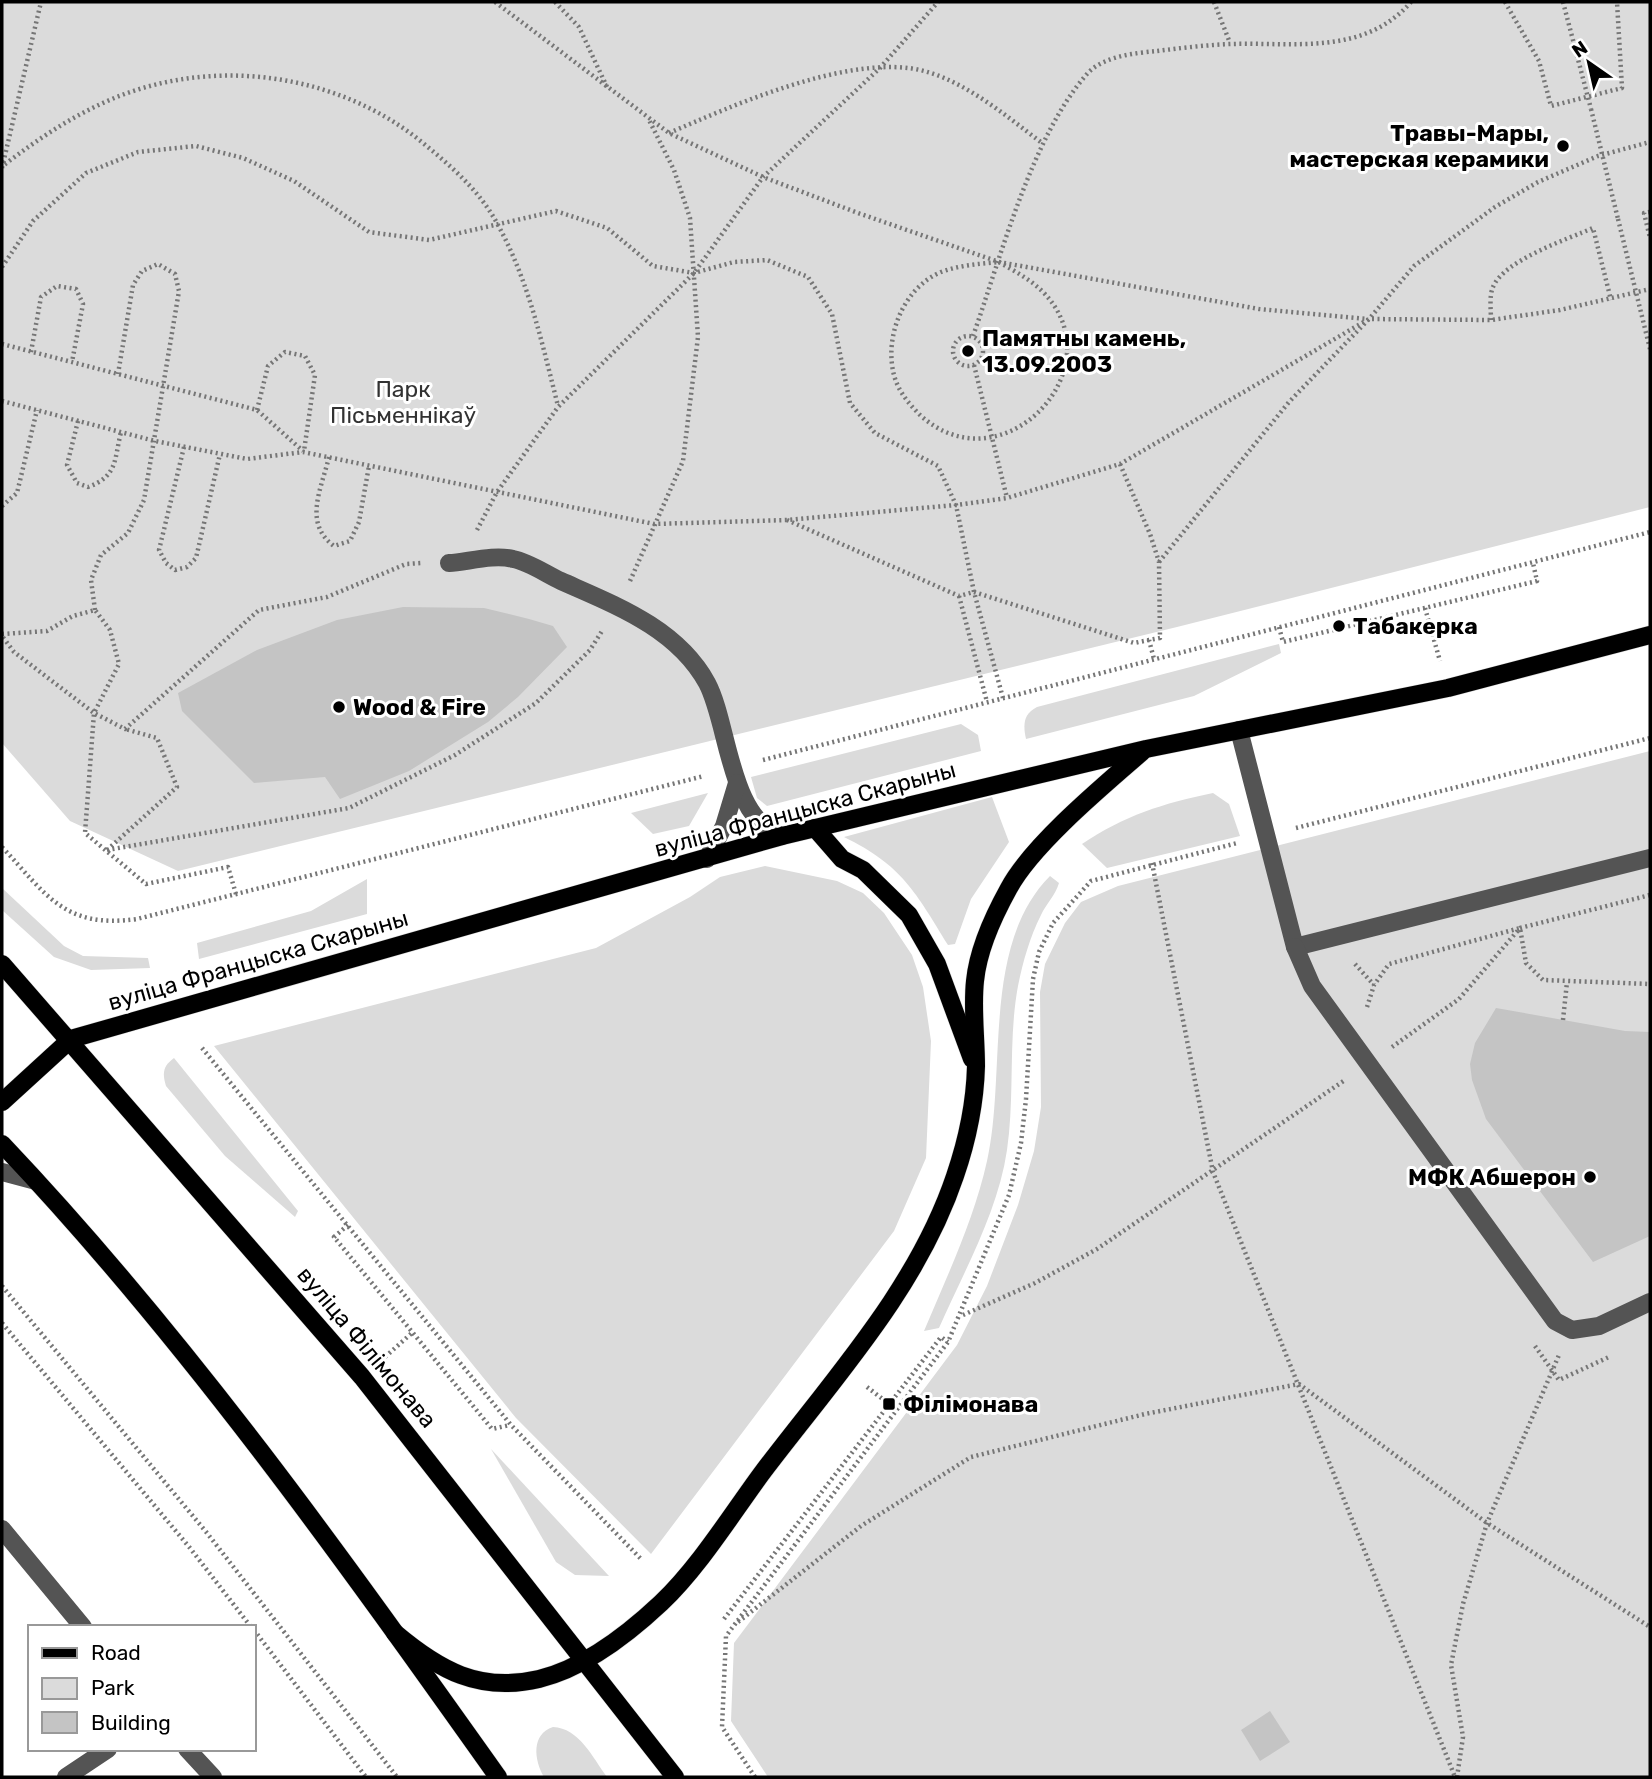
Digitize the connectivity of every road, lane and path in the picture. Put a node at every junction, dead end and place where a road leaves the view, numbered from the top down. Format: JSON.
{"nodes":[{"id":1,"x":41,"y":2,"type":"edge"},
{"id":2,"x":495,"y":2,"type":"edge"},
{"id":3,"x":555,"y":2,"type":"edge"},
{"id":4,"x":938,"y":2,"type":"edge"},
{"id":5,"x":1214,"y":2,"type":"edge"},
{"id":6,"x":1411,"y":2,"type":"edge"},
{"id":7,"x":1505,"y":2,"type":"edge"},
{"id":8,"x":1563,"y":2,"type":"edge"},
{"id":9,"x":1617,"y":2,"type":"edge"},
{"id":10,"x":1230,"y":44,"type":"junction"},
{"id":11,"x":880,"y":68,"type":"junction"},
{"id":12,"x":607,"y":88,"type":"junction"},
{"id":13,"x":1588,"y":97,"type":"junction"},
{"id":14,"x":668,"y":133,"type":"junction"},
{"id":15,"x":1650,"y":142,"type":"edge"},
{"id":16,"x":1042,"y":143,"type":"junction"},
{"id":17,"x":2,"y":164,"type":"edge"},
{"id":18,"x":763,"y":177,"type":"junction"},
{"id":19,"x":1650,"y":212,"type":"edge"},
{"id":20,"x":497,"y":223,"type":"junction"},
{"id":21,"x":1650,"y":238,"type":"edge"},
{"id":22,"x":999,"y":262,"type":"junction"},
{"id":23,"x":2,"y":267,"type":"edge"},
{"id":24,"x":694,"y":274,"type":"junction"},
{"id":25,"x":1650,"y":289,"type":"edge"},
{"id":26,"x":1636,"y":293,"type":"junction"},
{"id":27,"x":1611,"y":300,"type":"junction"},
{"id":28,"x":1369,"y":319,"type":"junction"},
{"id":29,"x":1490,"y":320,"type":"junction"},
{"id":30,"x":973,"y":336,"type":"junction"},
{"id":31,"x":2,"y":344,"type":"edge"},
{"id":32,"x":1650,"y":346,"type":"edge"},
{"id":33,"x":31,"y":352,"type":"junction"},
{"id":34,"x":72,"y":362,"type":"junction"},
{"id":35,"x":974,"y":365,"type":"junction"},
{"id":36,"x":118,"y":374,"type":"junction"},
{"id":37,"x":163,"y":386,"type":"junction"},
{"id":38,"x":2,"y":401,"type":"edge"},
{"id":39,"x":558,"y":407,"type":"junction"},
{"id":40,"x":37,"y":410,"type":"junction"},
{"id":41,"x":257,"y":410,"type":"junction"},
{"id":42,"x":78,"y":421,"type":"junction"},
{"id":43,"x":121,"y":432,"type":"junction"},
{"id":44,"x":989,"y":438,"type":"junction"},
{"id":45,"x":155,"y":441,"type":"junction"},
{"id":46,"x":184,"y":447,"type":"junction"},
{"id":47,"x":303,"y":452,"type":"junction"},
{"id":48,"x":220,"y":454,"type":"junction"},
{"id":49,"x":329,"y":457,"type":"junction"},
{"id":50,"x":1120,"y":464,"type":"junction"},
{"id":51,"x":369,"y":466,"type":"junction"},
{"id":52,"x":498,"y":492,"type":"junction"},
{"id":53,"x":1007,"y":498,"type":"junction"},
{"id":54,"x":956,"y":505,"type":"junction"},
{"id":55,"x":2,"y":506,"type":"edge"},
{"id":56,"x":787,"y":520,"type":"junction"},
{"id":57,"x":1650,"y":532,"type":"edge"},
{"id":58,"x":1158,"y":562,"type":"junction"},
{"id":59,"x":449,"y":563,"type":"junction"},
{"id":60,"x":1533,"y":563,"type":"junction"},
{"id":61,"x":974,"y":592,"type":"junction"},
{"id":62,"x":959,"y":596,"type":"junction"},
{"id":63,"x":1425,"y":608,"type":"junction"},
{"id":64,"x":95,"y":610,"type":"junction"},
{"id":65,"x":2,"y":635,"type":"edge"},
{"id":66,"x":1650,"y":635,"type":"edge"},
{"id":67,"x":1149,"y":640,"type":"junction"},
{"id":68,"x":1154,"y":659,"type":"dead end"},
{"id":69,"x":1448,"y":688,"type":"junction"},
{"id":70,"x":1003,"y":698,"type":"dead end"},
{"id":71,"x":987,"y":702,"type":"dead end"},
{"id":72,"x":94,"y":713,"type":"junction"},
{"id":73,"x":125,"y":729,"type":"junction"},
{"id":74,"x":1239,"y":730,"type":"junction"},
{"id":75,"x":1650,"y":738,"type":"edge"},
{"id":76,"x":1146,"y":749,"type":"junction"},
{"id":77,"x":737,"y":783,"type":"junction"},
{"id":78,"x":815,"y":828,"type":"junction"},
{"id":79,"x":1266,"y":835,"type":"junction"},
{"id":80,"x":782,"y":836,"type":"junction"},
{"id":81,"x":2,"y":847,"type":"edge"},
{"id":82,"x":106,"y":850,"type":"junction"},
{"id":83,"x":1650,"y":858,"type":"edge"},
{"id":84,"x":707,"y":859,"type":"junction"},
{"id":85,"x":236,"y":894,"type":"dead end"},
{"id":86,"x":1650,"y":895,"type":"edge"},
{"id":87,"x":168,"y":911,"type":"dead end"},
{"id":88,"x":1520,"y":928,"type":"junction"},
{"id":89,"x":1295,"y":947,"type":"junction"},
{"id":90,"x":2,"y":964,"type":"edge"},
{"id":91,"x":1567,"y":982,"type":"junction"},
{"id":92,"x":1650,"y":984,"type":"edge"},
{"id":93,"x":1368,"y":1015,"type":"dead end"},
{"id":94,"x":1563,"y":1020,"type":"dead end"},
{"id":95,"x":71,"y":1039,"type":"junction"},
{"id":96,"x":1383,"y":1040,"type":"dead end"},
{"id":97,"x":202,"y":1048,"type":"dead end"},
{"id":98,"x":1390,"y":1048,"type":"junction"},
{"id":99,"x":1397,"y":1059,"type":"dead end"},
{"id":100,"x":1367,"y":1064,"type":"junction"},
{"id":101,"x":976,"y":1069,"type":"junction"},
{"id":102,"x":2,"y":1102,"type":"edge"},
{"id":103,"x":2,"y":1144,"type":"edge"},
{"id":104,"x":2,"y":1172,"type":"edge"},
{"id":105,"x":1213,"y":1172,"type":"junction"},
{"id":106,"x":36,"y":1181,"type":"junction"},
{"id":107,"x":348,"y":1225,"type":"junction"},
{"id":108,"x":2,"y":1286,"type":"edge"},
{"id":109,"x":1650,"y":1302,"type":"edge"},
{"id":110,"x":962,"y":1315,"type":"dead end"},
{"id":111,"x":2,"y":1323,"type":"edge"},
{"id":112,"x":1572,"y":1330,"type":"junction"},
{"id":113,"x":413,"y":1332,"type":"junction"},
{"id":114,"x":948,"y":1342,"type":"dead end"},
{"id":115,"x":362,"y":1377,"type":"junction"},
{"id":116,"x":1299,"y":1384,"type":"junction"},
{"id":117,"x":511,"y":1425,"type":"junction"},
{"id":118,"x":1487,"y":1522,"type":"junction"},
{"id":119,"x":2,"y":1529,"type":"edge"},
{"id":120,"x":642,"y":1560,"type":"dead end"},
{"id":121,"x":724,"y":1619,"type":"dead end"},
{"id":122,"x":81,"y":1625,"type":"edge"},
{"id":123,"x":249,"y":1625,"type":"edge"},
{"id":124,"x":1650,"y":1627,"type":"edge"},
{"id":125,"x":395,"y":1633,"type":"junction"},
{"id":126,"x":256,"y":1634,"type":"edge"},
{"id":127,"x":586,"y":1659,"type":"junction"},
{"id":128,"x":105,"y":1751,"type":"edge"},
{"id":129,"x":189,"y":1751,"type":"edge"},
{"id":130,"x":66,"y":1777,"type":"edge"},
{"id":131,"x":213,"y":1777,"type":"edge"},
{"id":132,"x":366,"y":1777,"type":"edge"},
{"id":133,"x":397,"y":1777,"type":"edge"},
{"id":134,"x":498,"y":1777,"type":"edge"},
{"id":135,"x":675,"y":1777,"type":"edge"},
{"id":136,"x":755,"y":1777,"type":"edge"},
{"id":137,"x":1456,"y":1777,"type":"edge"}],
"edges":[{"from":1,"to":17,"type":"path"},
{"from":2,"to":12,"type":"path"},
{"from":3,"to":12,"type":"path"},
{"from":4,"to":11,"type":"path"},
{"from":5,"to":10,"type":"path"},
{"from":6,"to":10,"type":"path"},
{"from":7,"to":13,"type":"path"},
{"from":8,"to":13,"type":"path"},
{"from":9,"to":13,"type":"path"},
{"from":10,"to":16,"type":"path"},
{"from":11,"to":14,"type":"path"},
{"from":11,"to":16,"type":"path"},
{"from":11,"to":18,"type":"path"},
{"from":12,"to":14,"type":"path"},
{"from":13,"to":26,"type":"path","bridge":true},
{"from":14,"to":18,"type":"path"},
{"from":15,"to":28,"type":"path"},
{"from":16,"to":22,"type":"path"},
{"from":17,"to":20,"type":"path"},
{"from":18,"to":22,"type":"path"},
{"from":18,"to":24,"type":"path"},
{"from":19,"to":21,"type":"path"},
{"from":20,"to":23,"type":"path"},
{"from":20,"to":24,"type":"path"},
{"from":20,"to":39,"type":"path"},
{"from":22,"to":28,"type":"path"},
{"from":22,"to":30,"type":"path"},
{"from":22,"to":44,"type":"path"},
{"from":22,"to":44,"type":"path"},
{"from":24,"to":39,"type":"path"},
{"from":24,"to":54,"type":"path"},
{"from":25,"to":26,"type":"path"},
{"from":26,"to":27,"type":"path"},
{"from":26,"to":32,"type":"path"},
{"from":27,"to":29,"type":"path"},
{"from":27,"to":29,"type":"path"},
{"from":28,"to":29,"type":"path"},
{"from":28,"to":50,"type":"path"},
{"from":28,"to":58,"type":"path"},
{"from":30,"to":35,"type":"path"},
{"from":30,"to":35,"type":"path"},
{"from":31,"to":33,"type":"path"},
{"from":33,"to":34,"type":"path"},
{"from":33,"to":34,"type":"path"},
{"from":34,"to":36,"type":"path"},
{"from":35,"to":44,"type":"path"},
{"from":36,"to":37,"type":"path"},
{"from":36,"to":37,"type":"path"},
{"from":37,"to":41,"type":"path"},
{"from":37,"to":45,"type":"path"},
{"from":38,"to":40,"type":"path"},
{"from":39,"to":52,"type":"path"},
{"from":40,"to":42,"type":"path"},
{"from":40,"to":55,"type":"path"},
{"from":41,"to":47,"type":"path"},
{"from":41,"to":47,"type":"path"},
{"from":42,"to":43,"type":"path"},
{"from":42,"to":43,"type":"path"},
{"from":43,"to":45,"type":"path"},
{"from":44,"to":53,"type":"path"},
{"from":45,"to":46,"type":"path"},
{"from":45,"to":64,"type":"path"},
{"from":46,"to":48,"type":"path"},
{"from":46,"to":48,"type":"path"},
{"from":47,"to":48,"type":"path"},
{"from":47,"to":49,"type":"path"},
{"from":49,"to":51,"type":"path"},
{"from":49,"to":51,"type":"path"},
{"from":50,"to":53,"type":"path"},
{"from":50,"to":58,"type":"path"},
{"from":51,"to":52,"type":"path"},
{"from":52,"to":56,"type":"path"},
{"from":52,"to":59,"type":"path"},
{"from":53,"to":54,"type":"path"},
{"from":54,"to":56,"type":"path"},
{"from":54,"to":61,"type":"path"},
{"from":56,"to":62,"type":"path"},
{"from":57,"to":60,"type":"path"},
{"from":58,"to":67,"type":"path"},
{"from":59,"to":73,"type":"path"},
{"from":59,"to":77,"type":"lane"},
{"from":60,"to":63,"type":"path"},
{"from":60,"to":63,"type":"path"},
{"from":61,"to":62,"type":"path"},
{"from":61,"to":67,"type":"path"},
{"from":61,"to":70,"type":"path"},
{"from":62,"to":71,"type":"path"},
{"from":63,"to":69,"type":"path"},
{"from":64,"to":65,"type":"path"},
{"from":64,"to":72,"type":"path"},
{"from":65,"to":72,"type":"path"},
{"from":66,"to":69,"type":"main road","name":"вуліца Францыска Скарыны"},
{"from":67,"to":68,"type":"path"},
{"from":69,"to":74,"type":"main road","name":"вуліца Францыска Скарыны"},
{"from":72,"to":73,"type":"path"},
{"from":72,"to":82,"type":"path"},
{"from":73,"to":82,"type":"path"},
{"from":74,"to":76,"type":"main road","name":"вуліца Францыска Скарыны"},
{"from":74,"to":79,"type":"lane"},
{"from":75,"to":79,"type":"path"},
{"from":76,"to":78,"type":"main road","name":"вуліца Францыска Скарыны"},
{"from":76,"to":101,"type":"main road"},
{"from":77,"to":80,"type":"lane"},
{"from":77,"to":84,"type":"lane"},
{"from":78,"to":80,"type":"main road","name":"вуліца Францыска Скарыны"},
{"from":78,"to":101,"type":"main road"},
{"from":79,"to":89,"type":"lane"},
{"from":79,"to":105,"type":"path"},
{"from":80,"to":84,"type":"main road","name":"вуліца Францыска Скарыны"},
{"from":81,"to":87,"type":"path"},
{"from":82,"to":85,"type":"path"},
{"from":83,"to":89,"type":"lane"},
{"from":84,"to":95,"type":"main road","name":"вуліца Францыска Скарыны"},
{"from":86,"to":88,"type":"path"},
{"from":88,"to":91,"type":"path"},
{"from":88,"to":93,"type":"path"},
{"from":88,"to":98,"type":"path"},
{"from":89,"to":100,"type":"lane"},
{"from":90,"to":95,"type":"main road","name":"вуліца Філімонава"},
{"from":91,"to":92,"type":"path"},
{"from":91,"to":94,"type":"path"},
{"from":95,"to":102,"type":"main road","name":"вуліца Францыска Скарыны"},
{"from":95,"to":115,"type":"main road","name":"вуліца Філімонава"},
{"from":96,"to":98,"type":"path"},
{"from":97,"to":107,"type":"path"},
{"from":98,"to":99,"type":"path"},
{"from":100,"to":105,"type":"path"},
{"from":100,"to":112,"type":"lane"},
{"from":101,"to":127,"type":"main road"},
{"from":103,"to":106,"type":"main road"},
{"from":104,"to":106,"type":"lane"},
{"from":105,"to":110,"type":"path"},
{"from":105,"to":116,"type":"path"},
{"from":106,"to":125,"type":"main road"},
{"from":107,"to":113,"type":"path"},
{"from":107,"to":117,"type":"path"},
{"from":108,"to":133,"type":"path"},
{"from":109,"to":112,"type":"lane"},
{"from":111,"to":123,"type":"path"},
{"from":112,"to":118,"type":"path"},
{"from":113,"to":115,"type":"path"},
{"from":113,"to":117,"type":"path"},
{"from":114,"to":121,"type":"path"},
{"from":115,"to":127,"type":"main road","name":"вуліца Філімонава"},
{"from":116,"to":118,"type":"path"},
{"from":116,"to":136,"type":"path"},
{"from":116,"to":137,"type":"path"},
{"from":117,"to":120,"type":"path"},
{"from":118,"to":124,"type":"path"},
{"from":118,"to":137,"type":"path"},
{"from":119,"to":122,"type":"lane"},
{"from":125,"to":127,"type":"main road"},
{"from":125,"to":134,"type":"main road"},
{"from":126,"to":132,"type":"path"},
{"from":127,"to":135,"type":"main road","name":"вуліца Філімонава"},
{"from":128,"to":130,"type":"lane"},
{"from":129,"to":131,"type":"lane"}]}
